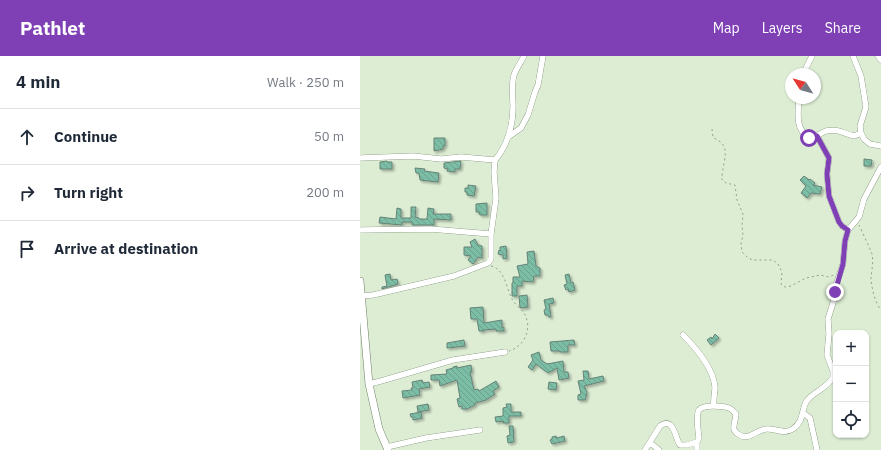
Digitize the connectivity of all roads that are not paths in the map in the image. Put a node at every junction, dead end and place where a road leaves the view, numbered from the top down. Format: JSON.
{"nodes":[{"id":1,"x":524,"y":56,"type":"edge"},
{"id":2,"x":543,"y":56,"type":"edge"},
{"id":3,"x":812,"y":56,"type":"edge"},
{"id":4,"x":853,"y":56,"type":"edge"},
{"id":5,"x":878,"y":56,"type":"edge"},
{"id":6,"x":881,"y":60,"type":"edge"},
{"id":7,"x":806,"y":68,"type":"edge"},
{"id":8,"x":799,"y":104,"type":"edge"},
{"id":9,"x":861,"y":133,"type":"junction"},
{"id":10,"x":817,"y":136,"type":"junction"},
{"id":11,"x":508,"y":137,"type":"junction"},
{"id":12,"x":881,"y":146,"type":"edge"},
{"id":13,"x":360,"y":158,"type":"edge"},
{"id":14,"x":495,"y":160,"type":"junction"},
{"id":15,"x":881,"y":168,"type":"edge"},
{"id":16,"x":360,"y":230,"type":"edge"},
{"id":17,"x":848,"y":230,"type":"junction"},
{"id":18,"x":491,"y":234,"type":"junction"},
{"id":19,"x":360,"y":281,"type":"edge"},
{"id":20,"x":361,"y":300,"type":"edge"},
{"id":21,"x":683,"y":335,"type":"dead end"},
{"id":22,"x":505,"y":352,"type":"road end"},
{"id":23,"x":369,"y":384,"type":"junction"},
{"id":24,"x":714,"y":406,"type":"junction"},
{"id":25,"x":803,"y":413,"type":"junction"},
{"id":26,"x":480,"y":430,"type":"dead end"},
{"id":27,"x":697,"y":442,"type":"junction"},
{"id":28,"x":649,"y":444,"type":"junction"},
{"id":29,"x":387,"y":448,"type":"edge"},
{"id":30,"x":646,"y":450,"type":"edge"},
{"id":31,"x":659,"y":450,"type":"edge"},
{"id":32,"x":697,"y":450,"type":"edge"},
{"id":33,"x":817,"y":450,"type":"edge"}],
"edges":[{"from":1,"to":11,"type":"street"},
{"from":2,"to":11,"type":"street"},
{"from":3,"to":7,"type":"street"},
{"from":4,"to":9,"type":"street"},
{"from":5,"to":6,"type":"street"},
{"from":8,"to":10,"type":"street"},
{"from":9,"to":10,"type":"street"},
{"from":9,"to":12,"type":"street"},
{"from":10,"to":17,"type":"street"},
{"from":11,"to":14,"type":"street"},
{"from":13,"to":14,"type":"street"},
{"from":14,"to":18,"type":"street"},
{"from":15,"to":17,"type":"street"},
{"from":16,"to":18,"type":"street"},
{"from":17,"to":25,"type":"street"},
{"from":18,"to":20,"type":"street"},
{"from":19,"to":20,"type":"main road"},
{"from":20,"to":23,"type":"main road"},
{"from":21,"to":24,"type":"street"},
{"from":22,"to":23,"type":"street"},
{"from":23,"to":29,"type":"main road"},
{"from":24,"to":25,"type":"street"},
{"from":24,"to":27,"type":"street"},
{"from":25,"to":33,"type":"street"},
{"from":26,"to":29,"type":"street"},
{"from":27,"to":28,"type":"street"},
{"from":27,"to":32,"type":"street"},
{"from":28,"to":30,"type":"street"},
{"from":28,"to":31,"type":"street"}]}
